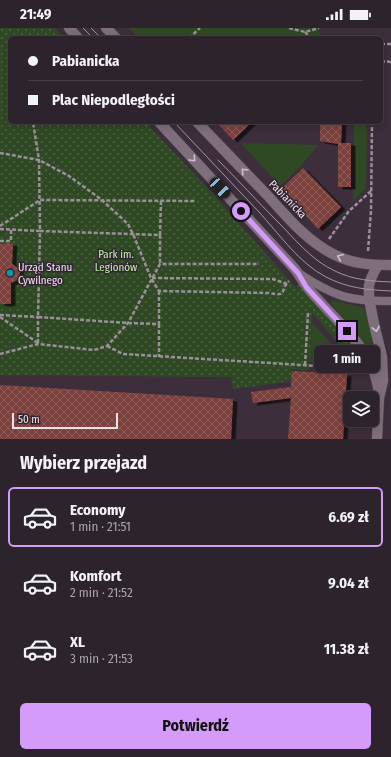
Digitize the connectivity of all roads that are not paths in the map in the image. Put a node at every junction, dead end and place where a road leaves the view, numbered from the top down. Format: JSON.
{"nodes":[{"id":1,"x":68,"y":28,"type":"edge"},
{"id":2,"x":106,"y":28,"type":"edge"},
{"id":3,"x":76,"y":36,"type":"edge"},
{"id":4,"x":114,"y":36,"type":"edge"},
{"id":5,"x":161,"y":124,"type":"edge"},
{"id":6,"x":199,"y":124,"type":"edge"},
{"id":7,"x":378,"y":265,"type":"junction"},
{"id":8,"x":391,"y":265,"type":"edge"},
{"id":9,"x":296,"y":276,"type":"junction"},
{"id":10,"x":370,"y":301,"type":"junction"},
{"id":11,"x":391,"y":301,"type":"edge"},
{"id":12,"x":378,"y":391,"type":"edge"},
{"id":13,"x":379,"y":398,"type":"edge"},
{"id":14,"x":378,"y":427,"type":"edge"},
{"id":15,"x":377,"y":439,"type":"edge"}],
"edges":[{"from":1,"to":3,"type":"street"},
{"from":2,"to":4,"type":"street"},
{"from":5,"to":9,"type":"street","one_way":true},
{"from":7,"to":6,"type":"street","name":"Pabianicka","one_way":true},
{"from":7,"to":8,"type":"street","name":"Pabianicka"},
{"from":7,"to":10,"type":"street"},
{"from":9,"to":10,"type":"lane"},
{"from":9,"to":12,"type":"street"},
{"from":10,"to":11,"type":"lane"},
{"from":10,"to":13,"type":"street","one_way":true},
{"from":14,"to":15,"type":"street"}]}
